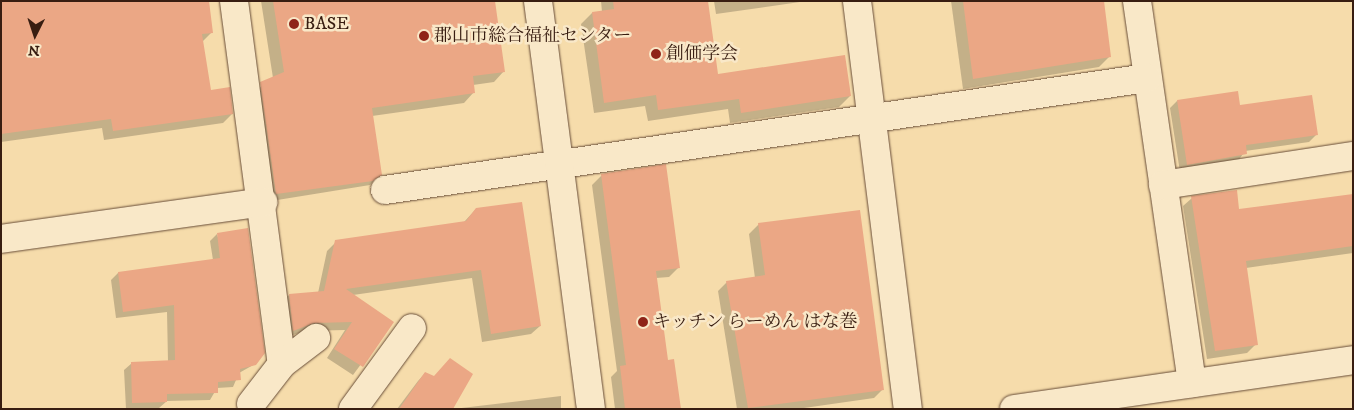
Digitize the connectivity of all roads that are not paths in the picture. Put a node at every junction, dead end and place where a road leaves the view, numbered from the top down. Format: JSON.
{"nodes":[{"id":1,"x":234,"y":1,"type":"edge"},
{"id":2,"x":538,"y":1,"type":"edge"},
{"id":3,"x":857,"y":1,"type":"edge"},
{"id":4,"x":1137,"y":1,"type":"edge"},
{"id":5,"x":1147,"y":78,"type":"junction"},
{"id":6,"x":875,"y":121,"type":"junction"},
{"id":7,"x":1353,"y":156,"type":"edge"},
{"id":8,"x":560,"y":167,"type":"junction"},
{"id":9,"x":1163,"y":185,"type":"junction"},
{"id":10,"x":385,"y":190,"type":"dead end"},
{"id":11,"x":263,"y":202,"type":"junction"},
{"id":12,"x":1,"y":239,"type":"edge"},
{"id":13,"x":412,"y":328,"type":"dead end"},
{"id":14,"x":316,"y":338,"type":"dead end"},
{"id":15,"x":1353,"y":360,"type":"edge"},
{"id":16,"x":282,"y":364,"type":"junction"},
{"id":17,"x":1192,"y":383,"type":"junction"},
{"id":18,"x":247,"y":407,"type":"edge"},
{"id":19,"x":354,"y":409,"type":"edge"},
{"id":20,"x":591,"y":409,"type":"edge"},
{"id":21,"x":908,"y":409,"type":"edge"},
{"id":22,"x":1014,"y":409,"type":"edge"}],
"edges":[{"from":1,"to":11,"type":"street"},
{"from":2,"to":8,"type":"street"},
{"from":3,"to":6,"type":"street"},
{"from":4,"to":5,"type":"street"},
{"from":5,"to":6,"type":"street"},
{"from":5,"to":9,"type":"street"},
{"from":6,"to":8,"type":"street"},
{"from":6,"to":21,"type":"street"},
{"from":7,"to":9,"type":"street"},
{"from":8,"to":10,"type":"street"},
{"from":8,"to":20,"type":"street"},
{"from":9,"to":17,"type":"street"},
{"from":11,"to":12,"type":"street"},
{"from":11,"to":16,"type":"street"},
{"from":13,"to":19,"type":"street"},
{"from":14,"to":16,"type":"street"},
{"from":15,"to":17,"type":"street"},
{"from":16,"to":18,"type":"street"},
{"from":17,"to":22,"type":"street"}]}
